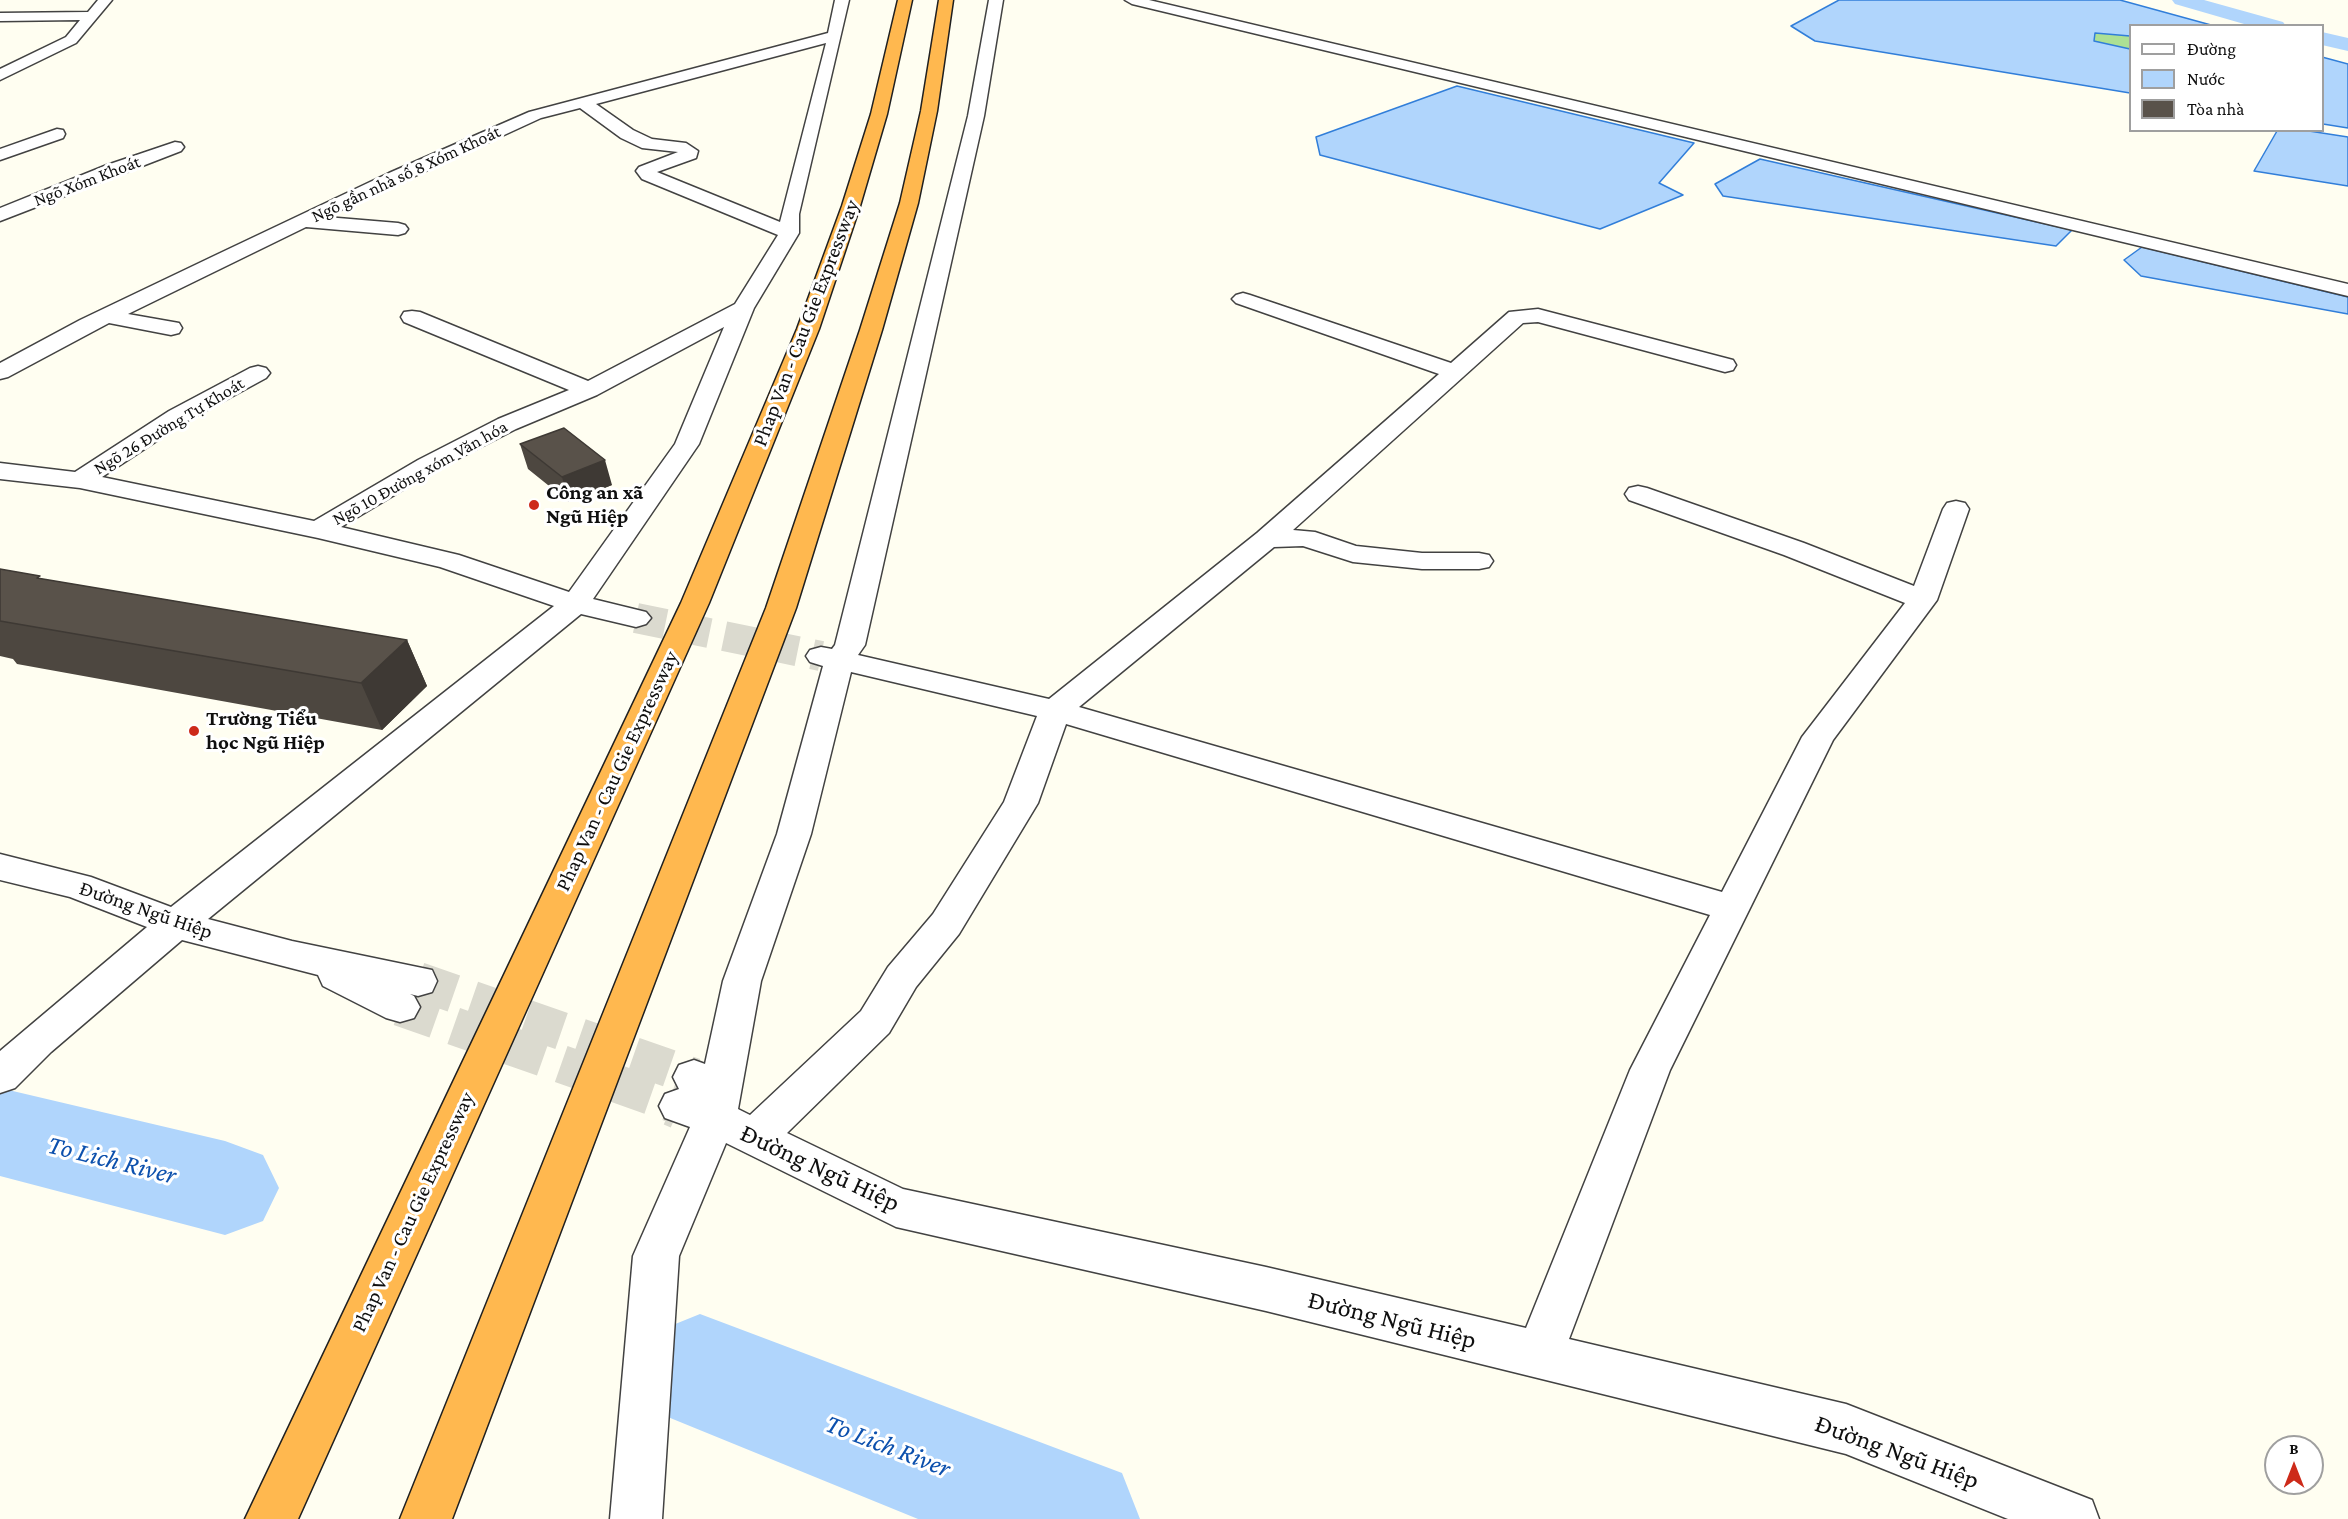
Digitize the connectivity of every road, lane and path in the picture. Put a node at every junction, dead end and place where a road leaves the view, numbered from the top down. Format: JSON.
{"nodes":[{"id":1,"x":105,"y":0,"type":"edge"},
{"id":2,"x":842,"y":0,"type":"edge"},
{"id":3,"x":905,"y":0,"type":"edge"},
{"id":4,"x":946,"y":0,"type":"edge"},
{"id":5,"x":996,"y":0,"type":"edge"},
{"id":6,"x":1132,"y":0,"type":"edge"},
{"id":7,"x":0,"y":16,"type":"edge"},
{"id":8,"x":92,"y":16,"type":"junction"},
{"id":9,"x":836,"y":36,"type":"junction"},
{"id":10,"x":0,"y":75,"type":"edge"},
{"id":11,"x":584,"y":103,"type":"junction"},
{"id":12,"x":57,"y":134,"type":"dead end"},
{"id":13,"x":175,"y":147,"type":"dead end"},
{"id":14,"x":0,"y":155,"type":"edge"},
{"id":15,"x":0,"y":215,"type":"edge"},
{"id":16,"x":302,"y":221,"type":"junction"},
{"id":17,"x":398,"y":229,"type":"dead end"},
{"id":18,"x":789,"y":233,"type":"junction"},
{"id":19,"x":2348,"y":290,"type":"edge"},
{"id":20,"x":1243,"y":299,"type":"dead end"},
{"id":21,"x":743,"y":308,"type":"junction"},
{"id":22,"x":106,"y":316,"type":"junction"},
{"id":23,"x":412,"y":317,"type":"dead end"},
{"id":24,"x":171,"y":328,"type":"dead end"},
{"id":25,"x":1725,"y":365,"type":"dead end"},
{"id":26,"x":0,"y":372,"type":"edge"},
{"id":27,"x":1455,"y":372,"type":"junction"},
{"id":28,"x":258,"y":373,"type":"dead end"},
{"id":29,"x":589,"y":390,"type":"junction"},
{"id":30,"x":0,"y":471,"type":"edge"},
{"id":31,"x":80,"y":480,"type":"junction"},
{"id":32,"x":1638,"y":494,"type":"dead end"},
{"id":33,"x":1956,"y":509,"type":"dead end"},
{"id":34,"x":318,"y":530,"type":"junction"},
{"id":35,"x":1267,"y":539,"type":"junction"},
{"id":36,"x":1479,"y":561,"type":"dead end"},
{"id":37,"x":1923,"y":600,"type":"junction"},
{"id":38,"x":575,"y":604,"type":"junction"},
{"id":39,"x":636,"y":618,"type":"tunnel mouth"},
{"id":40,"x":830,"y":659,"type":"junction"},
{"id":41,"x":1055,"y":710,"type":"junction"},
{"id":42,"x":0,"y":867,"type":"edge"},
{"id":43,"x":1731,"y":908,"type":"junction"},
{"id":44,"x":176,"y":924,"type":"junction"},
{"id":45,"x":409,"y":994,"type":"tunnel mouth"},
{"id":46,"x":0,"y":1076,"type":"edge"},
{"id":47,"x":711,"y":1109,"type":"junction"},
{"id":48,"x":1539,"y":1355,"type":"junction"},
{"id":49,"x":271,"y":1519,"type":"edge"},
{"id":50,"x":426,"y":1519,"type":"edge"},
{"id":51,"x":636,"y":1519,"type":"edge"},
{"id":52,"x":2073,"y":1519,"type":"edge"}],
"edges":[{"from":1,"to":8,"type":"street"},
{"from":2,"to":9,"type":"street"},
{"from":3,"to":49,"type":"highway","name":"Phap Van - Cau Gie Expressway"},
{"from":4,"to":50,"type":"highway"},
{"from":5,"to":40,"type":"street"},
{"from":6,"to":19,"type":"street"},
{"from":7,"to":8,"type":"street"},
{"from":8,"to":10,"type":"street"},
{"from":9,"to":11,"type":"street","name":"Ngõ gần nhà số 8 Xóm Khoát"},
{"from":9,"to":18,"type":"street"},
{"from":11,"to":16,"type":"street","name":"Ngõ gần nhà số 8 Xóm Khoát"},
{"from":11,"to":18,"type":"street"},
{"from":12,"to":14,"type":"street"},
{"from":13,"to":15,"type":"street","name":"Ngõ Xóm Khoát"},
{"from":16,"to":17,"type":"street"},
{"from":16,"to":22,"type":"street","name":"Ngõ gần nhà số 8 Xóm Khoát"},
{"from":18,"to":21,"type":"street"},
{"from":20,"to":27,"type":"street"},
{"from":21,"to":29,"type":"street","name":"Ngõ 10 Đường xóm Văn hóa"},
{"from":21,"to":38,"type":"street"},
{"from":22,"to":24,"type":"street"},
{"from":22,"to":26,"type":"street","name":"Ngõ gần nhà số 8 Xóm Khoát"},
{"from":23,"to":29,"type":"street"},
{"from":25,"to":27,"type":"street"},
{"from":27,"to":35,"type":"street"},
{"from":28,"to":31,"type":"street","name":"Ngõ 26 Đường Tự Khoát"},
{"from":29,"to":34,"type":"street","name":"Ngõ 10 Đường xóm Văn hóa"},
{"from":30,"to":31,"type":"street"},
{"from":31,"to":34,"type":"street"},
{"from":32,"to":37,"type":"street"},
{"from":33,"to":37,"type":"street"},
{"from":34,"to":38,"type":"street"},
{"from":35,"to":36,"type":"street"},
{"from":35,"to":41,"type":"street"},
{"from":37,"to":43,"type":"street"},
{"from":38,"to":39,"type":"street"},
{"from":38,"to":44,"type":"street"},
{"from":40,"to":41,"type":"street"},
{"from":40,"to":47,"type":"street"},
{"from":41,"to":43,"type":"street"},
{"from":41,"to":47,"type":"street"},
{"from":42,"to":44,"type":"street","name":"Đường Ngũ Hiệp"},
{"from":43,"to":48,"type":"street"},
{"from":44,"to":45,"type":"street","name":"Đường Ngũ Hiệp"},
{"from":44,"to":46,"type":"street"},
{"from":47,"to":48,"type":"street","name":"Đường Ngũ Hiệp"},
{"from":47,"to":51,"type":"street"},
{"from":48,"to":52,"type":"street","name":"Đường Ngũ Hiệp"}]}
